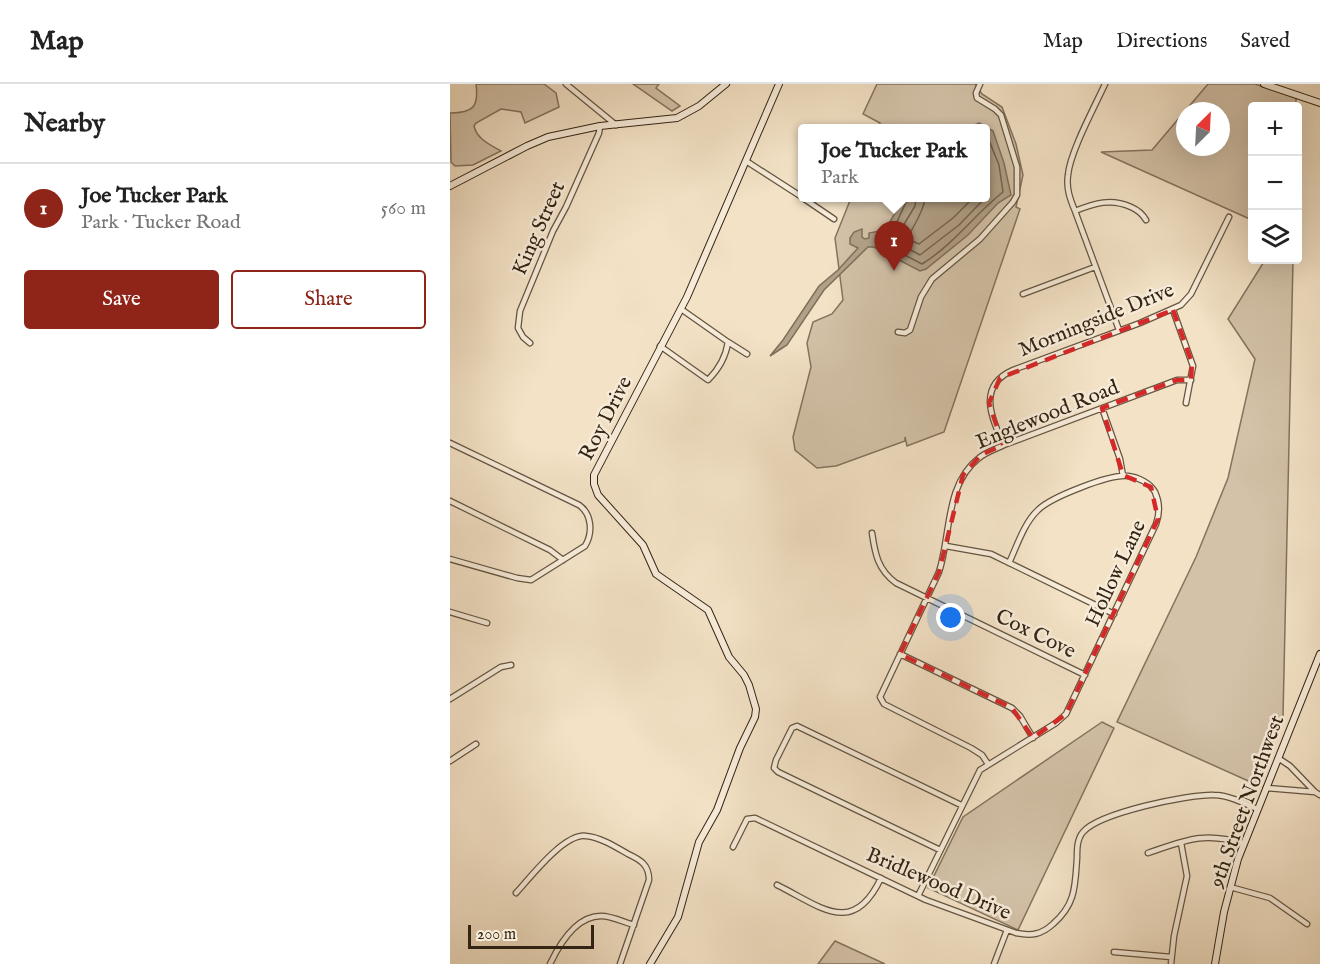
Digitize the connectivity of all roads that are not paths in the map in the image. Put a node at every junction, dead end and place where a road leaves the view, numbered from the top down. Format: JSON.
{"nodes":[{"id":1,"x":566,"y":84,"type":"edge"},
{"id":2,"x":726,"y":84,"type":"edge"},
{"id":3,"x":779,"y":84,"type":"edge"},
{"id":4,"x":980,"y":84,"type":"edge"},
{"id":5,"x":1106,"y":84,"type":"edge"},
{"id":6,"x":1264,"y":84,"type":"edge"},
{"id":7,"x":1320,"y":103,"type":"edge"},
{"id":8,"x":616,"y":125,"type":"junction"},
{"id":9,"x":600,"y":126,"type":"junction"},
{"id":10,"x":746,"y":161,"type":"junction"},
{"id":11,"x":450,"y":186,"type":"edge"},
{"id":12,"x":798,"y":194,"type":"edge"},
{"id":13,"x":810,"y":202,"type":"edge"},
{"id":14,"x":1075,"y":211,"type":"junction"},
{"id":15,"x":1228,"y":217,"type":"dead end"},
{"id":16,"x":834,"y":219,"type":"dead end"},
{"id":17,"x":1146,"y":220,"type":"dead end"},
{"id":18,"x":1095,"y":267,"type":"junction"},
{"id":19,"x":1023,"y":294,"type":"dead end"},
{"id":20,"x":681,"y":309,"type":"junction"},
{"id":21,"x":1173,"y":310,"type":"junction"},
{"id":22,"x":1119,"y":330,"type":"junction"},
{"id":23,"x":898,"y":332,"type":"dead end"},
{"id":24,"x":728,"y":342,"type":"junction"},
{"id":25,"x":530,"y":343,"type":"dead end"},
{"id":26,"x":660,"y":346,"type":"junction"},
{"id":27,"x":747,"y":354,"type":"dead end"},
{"id":28,"x":1191,"y":380,"type":"junction"},
{"id":29,"x":1185,"y":403,"type":"dead end"},
{"id":30,"x":1102,"y":408,"type":"junction"},
{"id":31,"x":450,"y":443,"type":"edge"},
{"id":32,"x":1004,"y":445,"type":"junction"},
{"id":33,"x":1123,"y":476,"type":"junction"},
{"id":34,"x":450,"y":501,"type":"edge"},
{"id":35,"x":872,"y":533,"type":"dead end"},
{"id":36,"x":946,"y":546,"type":"junction"},
{"id":37,"x":450,"y":560,"type":"edge"},
{"id":38,"x":563,"y":560,"type":"junction"},
{"id":39,"x":1009,"y":562,"type":"junction"},
{"id":40,"x":927,"y":598,"type":"junction"},
{"id":41,"x":450,"y":612,"type":"edge"},
{"id":42,"x":1114,"y":614,"type":"junction"},
{"id":43,"x":487,"y":623,"type":"dead end"},
{"id":44,"x":900,"y":654,"type":"junction"},
{"id":45,"x":1320,"y":654,"type":"edge"},
{"id":46,"x":511,"y":665,"type":"dead end"},
{"id":47,"x":1085,"y":675,"type":"junction"},
{"id":48,"x":450,"y":699,"type":"edge"},
{"id":49,"x":1033,"y":738,"type":"junction"},
{"id":50,"x":476,"y":744,"type":"dead end"},
{"id":51,"x":1278,"y":758,"type":"junction"},
{"id":52,"x":450,"y":761,"type":"edge"},
{"id":53,"x":988,"y":764,"type":"junction"},
{"id":54,"x":1266,"y":788,"type":"junction"},
{"id":55,"x":1318,"y":793,"type":"edge"},
{"id":56,"x":961,"y":805,"type":"junction"},
{"id":57,"x":1257,"y":809,"type":"junction"},
{"id":58,"x":1181,"y":843,"type":"junction"},
{"id":59,"x":1244,"y":844,"type":"junction"},
{"id":60,"x":733,"y":847,"type":"dead end"},
{"id":61,"x":940,"y":850,"type":"junction"},
{"id":62,"x":1148,"y":853,"type":"dead end"},
{"id":63,"x":881,"y":878,"type":"junction"},
{"id":64,"x":777,"y":885,"type":"dead end"},
{"id":65,"x":1230,"y":886,"type":"junction"},
{"id":66,"x":516,"y":893,"type":"dead end"},
{"id":67,"x":918,"y":896,"type":"junction"},
{"id":68,"x":1307,"y":924,"type":"dead end"},
{"id":69,"x":634,"y":925,"type":"junction"},
{"id":70,"x":1006,"y":930,"type":"junction"},
{"id":71,"x":1114,"y":952,"type":"dead end"},
{"id":72,"x":1171,"y":957,"type":"junction"},
{"id":73,"x":550,"y":964,"type":"edge"},
{"id":74,"x":620,"y":964,"type":"edge"},
{"id":75,"x":650,"y":964,"type":"edge"},
{"id":76,"x":994,"y":964,"type":"edge"},
{"id":77,"x":1171,"y":964,"type":"edge"},
{"id":78,"x":1215,"y":964,"type":"edge"}],
"edges":[{"from":1,"to":8,"type":"street"},
{"from":2,"to":8,"type":"street"},
{"from":3,"to":10,"type":"street","name":"Roy Drive"},
{"from":4,"to":23,"type":"street"},
{"from":5,"to":14,"type":"street"},
{"from":6,"to":7,"type":"street"},
{"from":8,"to":9,"type":"street"},
{"from":9,"to":11,"type":"street"},
{"from":9,"to":25,"type":"street","name":"King Street"},
{"from":10,"to":12,"type":"street"},
{"from":10,"to":20,"type":"street","name":"Roy Drive"},
{"from":13,"to":16,"type":"street"},
{"from":14,"to":17,"type":"street"},
{"from":14,"to":18,"type":"street"},
{"from":15,"to":21,"type":"street","name":"Morningside Drive"},
{"from":18,"to":19,"type":"street"},
{"from":18,"to":22,"type":"street"},
{"from":20,"to":24,"type":"street"},
{"from":20,"to":26,"type":"street","name":"Roy Drive"},
{"from":21,"to":22,"type":"street","name":"Morningside Drive"},
{"from":21,"to":28,"type":"street"},
{"from":22,"to":32,"type":"street","name":"Morningside Drive"},
{"from":24,"to":26,"type":"street"},
{"from":24,"to":27,"type":"street"},
{"from":26,"to":75,"type":"street","name":"Roy Drive"},
{"from":28,"to":29,"type":"street"},
{"from":28,"to":30,"type":"street","name":"Englewood Road"},
{"from":30,"to":32,"type":"street","name":"Englewood Road"},
{"from":30,"to":33,"type":"street"},
{"from":31,"to":38,"type":"street"},
{"from":32,"to":36,"type":"street","name":"Englewood Road"},
{"from":33,"to":39,"type":"street"},
{"from":33,"to":42,"type":"street","name":"Hollow Lane"},
{"from":34,"to":38,"type":"street"},
{"from":35,"to":40,"type":"street","name":"Cox Cove"},
{"from":36,"to":39,"type":"street"},
{"from":36,"to":40,"type":"street","name":"Englewood Road"},
{"from":37,"to":38,"type":"street"},
{"from":39,"to":42,"type":"street"},
{"from":40,"to":44,"type":"street","name":"Englewood Road"},
{"from":40,"to":47,"type":"street","name":"Cox Cove"},
{"from":41,"to":43,"type":"street"},
{"from":42,"to":47,"type":"street","name":"Hollow Lane"},
{"from":44,"to":49,"type":"street"},
{"from":44,"to":53,"type":"street","name":"Englewood Road"},
{"from":45,"to":51,"type":"street","name":"9th Street Northwest"},
{"from":46,"to":48,"type":"street"},
{"from":47,"to":49,"type":"street","name":"Hollow Lane"},
{"from":49,"to":53,"type":"street","name":"Hollow Lane"},
{"from":50,"to":52,"type":"street"},
{"from":51,"to":54,"type":"street","name":"9th Street Northwest"},
{"from":51,"to":55,"type":"street"},
{"from":53,"to":56,"type":"street"},
{"from":54,"to":55,"type":"street"},
{"from":54,"to":57,"type":"street","name":"9th Street Northwest"},
{"from":56,"to":61,"type":"street"},
{"from":56,"to":61,"type":"street"},
{"from":57,"to":59,"type":"street","name":"9th Street Northwest"},
{"from":57,"to":70,"type":"street","name":"Bridlewood Drive"},
{"from":58,"to":59,"type":"street"},
{"from":58,"to":62,"type":"street"},
{"from":58,"to":72,"type":"street"},
{"from":59,"to":65,"type":"street","name":"9th Street Northwest"},
{"from":60,"to":63,"type":"street","name":"Bridlewood Drive"},
{"from":61,"to":67,"type":"street"},
{"from":63,"to":64,"type":"street"},
{"from":63,"to":67,"type":"street","name":"Bridlewood Drive"},
{"from":65,"to":68,"type":"street"},
{"from":65,"to":78,"type":"street","name":"9th Street Northwest"},
{"from":66,"to":69,"type":"street"},
{"from":67,"to":70,"type":"street","name":"Bridlewood Drive"},
{"from":69,"to":73,"type":"street"},
{"from":69,"to":74,"type":"street"},
{"from":70,"to":76,"type":"street"},
{"from":71,"to":72,"type":"street"},
{"from":72,"to":77,"type":"street"}]}
